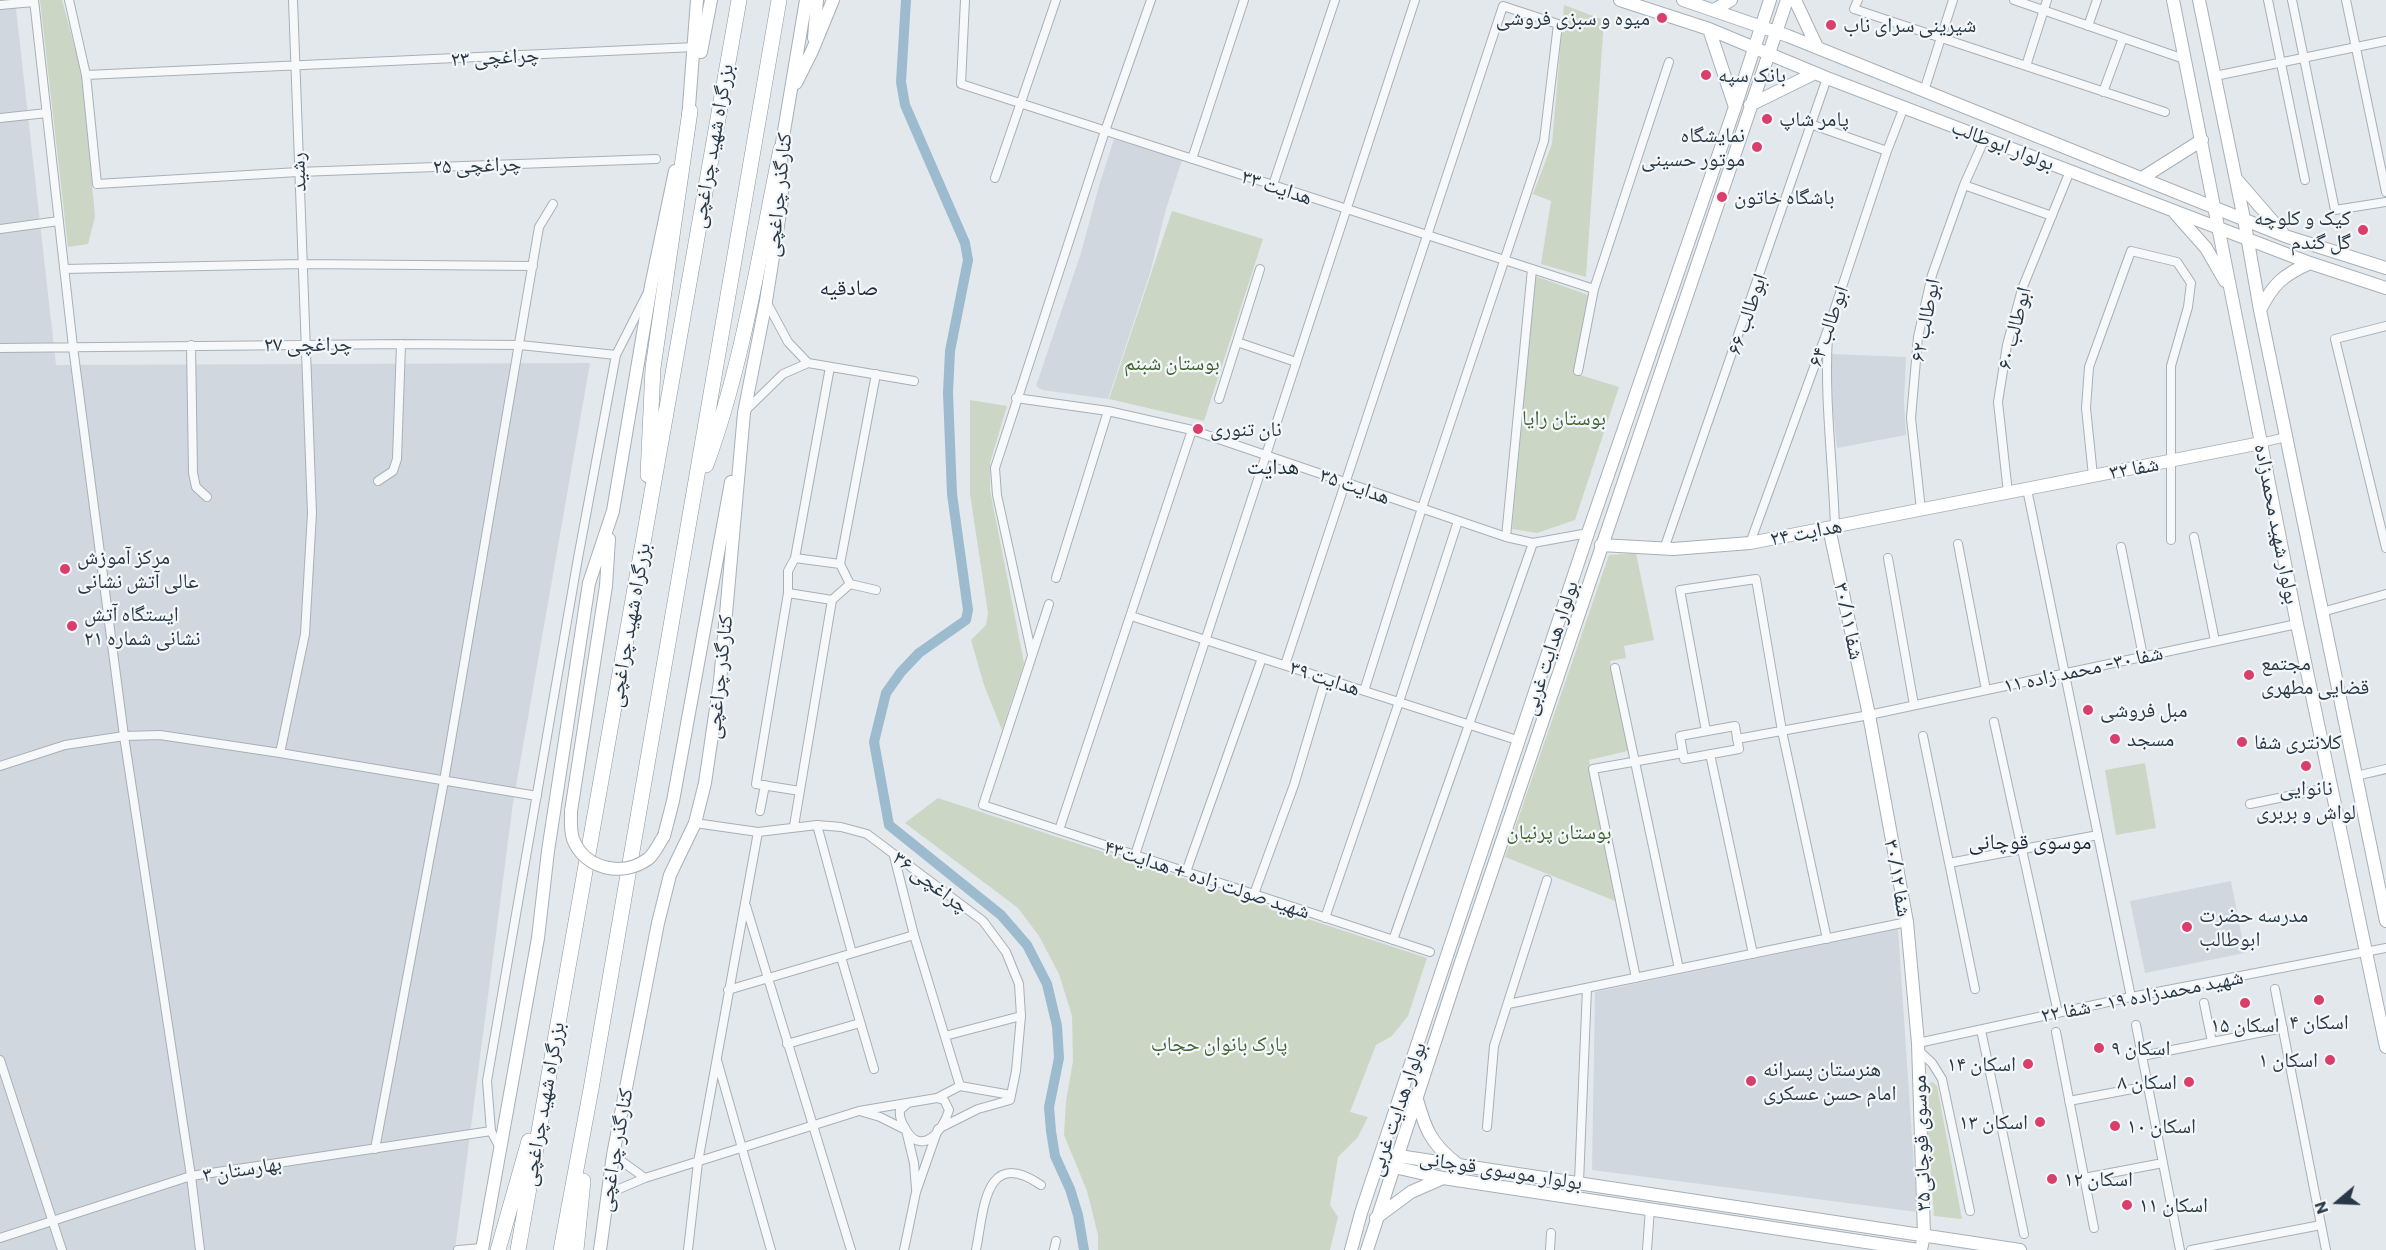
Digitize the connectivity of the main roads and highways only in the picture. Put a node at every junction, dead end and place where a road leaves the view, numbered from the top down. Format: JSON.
{"nodes":[{"id":1,"x":697,"y":0,"type":"edge"},
{"id":2,"x":711,"y":0,"type":"edge"},
{"id":3,"x":739,"y":0,"type":"edge"},
{"id":4,"x":779,"y":0,"type":"edge"},
{"id":5,"x":806,"y":0,"type":"edge"},
{"id":6,"x":817,"y":0,"type":"edge"},
{"id":7,"x":832,"y":0,"type":"edge"},
{"id":8,"x":1620,"y":0,"type":"edge"},
{"id":9,"x":1731,"y":0,"type":"edge"},
{"id":10,"x":1770,"y":0,"type":"edge"},
{"id":11,"x":1787,"y":0,"type":"edge"},
{"id":12,"x":1795,"y":0,"type":"edge"},
{"id":13,"x":2173,"y":0,"type":"edge"},
{"id":14,"x":2199,"y":0,"type":"edge"},
{"id":15,"x":1689,"y":1,"type":"edge"},
{"id":16,"x":1710,"y":6,"type":"edge"},
{"id":17,"x":1761,"y":26,"type":"junction"},
{"id":18,"x":1709,"y":29,"type":"junction"},
{"id":19,"x":1776,"y":32,"type":"junction"},
{"id":20,"x":1754,"y":48,"type":"junction"},
{"id":21,"x":1817,"y":48,"type":"junction"},
{"id":22,"x":812,"y":51,"type":"junction"},
{"id":23,"x":1768,"y":54,"type":"junction"},
{"id":24,"x":1815,"y":73,"type":"junction"},
{"id":25,"x":789,"y":95,"type":"junction"},
{"id":26,"x":1750,"y":105,"type":"junction"},
{"id":27,"x":1735,"y":107,"type":"junction"},
{"id":28,"x":690,"y":111,"type":"junction"},
{"id":29,"x":2202,"y":140,"type":"junction"},
{"id":30,"x":781,"y":149,"type":"junction"},
{"id":31,"x":2142,"y":178,"type":"junction"},
{"id":32,"x":2236,"y":179,"type":"junction"},
{"id":33,"x":2215,"y":207,"type":"junction"},
{"id":34,"x":2174,"y":211,"type":"junction"},
{"id":35,"x":2244,"y":219,"type":"junction"},
{"id":36,"x":2219,"y":228,"type":"junction"},
{"id":37,"x":2285,"y":236,"type":"junction"},
{"id":38,"x":2247,"y":239,"type":"junction"},
{"id":39,"x":2310,"y":263,"type":"junction"},
{"id":40,"x":2386,"y":268,"type":"edge"},
{"id":41,"x":2386,"y":288,"type":"edge"},
{"id":42,"x":2230,"y":290,"type":"junction"},
{"id":43,"x":2260,"y":310,"type":"junction"},
{"id":44,"x":1630,"y":410,"type":"junction"},
{"id":45,"x":744,"y":413,"type":"junction"},
{"id":46,"x":1645,"y":416,"type":"junction"},
{"id":47,"x":2261,"y":442,"type":"junction"},
{"id":48,"x":2008,"y":493,"type":"joint"},
{"id":49,"x":692,"y":505,"type":"junction"},
{"id":50,"x":648,"y":514,"type":"junction"},
{"id":51,"x":610,"y":522,"type":"junction"},
{"id":52,"x":1832,"y":527,"type":"junction"},
{"id":53,"x":1601,"y":545,"type":"junction"},
{"id":54,"x":1869,"y":715,"type":"joint"},
{"id":55,"x":1484,"y":849,"type":"junction"},
{"id":56,"x":1498,"y":853,"type":"junction"},
{"id":57,"x":2386,"y":921,"type":"edge"},
{"id":58,"x":1918,"y":1047,"type":"joint"},
{"id":59,"x":2386,"y":1047,"type":"edge"},
{"id":60,"x":591,"y":1089,"type":"junction"},
{"id":61,"x":546,"y":1090,"type":"junction"},
{"id":62,"x":1416,"y":1096,"type":"junction"},
{"id":63,"x":1381,"y":1155,"type":"junction"},
{"id":64,"x":1398,"y":1155,"type":"junction"},
{"id":65,"x":1457,"y":1164,"type":"junction"},
{"id":66,"x":1394,"y":1167,"type":"junction"},
{"id":67,"x":1443,"y":1178,"type":"junction"},
{"id":68,"x":1376,"y":1218,"type":"junction"},
{"id":69,"x":1924,"y":1235,"type":"junction"},
{"id":70,"x":482,"y":1249,"type":"edge"},
{"id":71,"x":498,"y":1250,"type":"edge"},
{"id":72,"x":518,"y":1250,"type":"edge"},
{"id":73,"x":561,"y":1250,"type":"edge"},
{"id":74,"x":576,"y":1250,"type":"edge"},
{"id":75,"x":600,"y":1250,"type":"edge"},
{"id":76,"x":1351,"y":1250,"type":"edge"},
{"id":77,"x":1367,"y":1250,"type":"edge"},
{"id":78,"x":1920,"y":1250,"type":"edge"},
{"id":79,"x":2020,"y":1250,"type":"edge"}],
"edges":[{"from":1,"to":28,"type":"main road"},
{"from":2,"to":28,"type":"main road"},
{"from":3,"to":50,"type":"highway","name":"بزرگراه شهید چراغچی"},
{"from":4,"to":49,"type":"highway","name":"بزرگراه شهید چراغچی"},
{"from":5,"to":25,"type":"main road","name":"کنارگذر چراغچی"},
{"from":6,"to":22,"type":"main road"},
{"from":7,"to":22,"type":"main road"},
{"from":8,"to":18,"type":"main road","name":"بولوار ابوطالب"},
{"from":9,"to":16,"type":"main road"},
{"from":10,"to":17,"type":"main road","name":"بولوار هدایت غربی"},
{"from":11,"to":19,"type":"main road","name":"بولوار هدایت غربی"},
{"from":12,"to":21,"type":"main road"},
{"from":13,"to":29,"type":"main road","name":"بولوار شهید محمدزاده"},
{"from":14,"to":32,"type":"main road","name":"بولوار شهید محمدزاده"},
{"from":15,"to":16,"type":"main road","name":"بولوار ابوطالب"},
{"from":16,"to":17,"type":"main road","name":"بولوار ابوطالب"},
{"from":17,"to":19,"type":"main road","name":"بولوار ابوطالب"},
{"from":17,"to":20,"type":"main road","name":"بولوار هدایت غربی"},
{"from":18,"to":20,"type":"main road","name":"بولوار ابوطالب"},
{"from":18,"to":27,"type":"main road"},
{"from":19,"to":21,"type":"main road","name":"بولوار ابوطالب"},
{"from":19,"to":23,"type":"main road","name":"بولوار هدایت غربی"},
{"from":20,"to":23,"type":"main road","name":"بولوار ابوطالب"},
{"from":20,"to":27,"type":"main road","name":"بولوار هدایت غربی"},
{"from":21,"to":31,"type":"main road","name":"بولوار ابوطالب"},
{"from":22,"to":25,"type":"main road"},
{"from":23,"to":24,"type":"main road","name":"بولوار ابوطالب"},
{"from":23,"to":26,"type":"main road","name":"بولوار هدایت غربی"},
{"from":24,"to":26,"type":"main road"},
{"from":24,"to":34,"type":"main road","name":"بولوار ابوطالب"},
{"from":25,"to":30,"type":"main road","name":"کنارگذر چراغچی"},
{"from":26,"to":46,"type":"main road","name":"بولوار هدایت غربی"},
{"from":27,"to":44,"type":"main road","name":"بولوار هدایت غربی"},
{"from":28,"to":50,"type":"highway"},
{"from":28,"to":51,"type":"main road"},
{"from":29,"to":31,"type":"main road"},
{"from":29,"to":33,"type":"main road","name":"بولوار شهید محمدزاده"},
{"from":30,"to":45,"type":"main road","name":"کنارگذر چراغچی"},
{"from":30,"to":49,"type":"highway"},
{"from":31,"to":33,"type":"main road","name":"بولوار ابوطالب"},
{"from":32,"to":35,"type":"main road","name":"بولوار شهید محمدزاده"},
{"from":32,"to":37,"type":"main road"},
{"from":33,"to":35,"type":"main road","name":"بولوار ابوطالب"},
{"from":33,"to":36,"type":"main road","name":"بولوار شهید محمدزاده"},
{"from":34,"to":36,"type":"main road","name":"بولوار ابوطالب"},
{"from":34,"to":42,"type":"main road"},
{"from":35,"to":37,"type":"main road","name":"بولوار ابوطالب"},
{"from":35,"to":38,"type":"main road","name":"بولوار شهید محمدزاده"},
{"from":36,"to":38,"type":"main road","name":"بولوار ابوطالب"},
{"from":36,"to":42,"type":"main road","name":"بولوار شهید محمدزاده"},
{"from":37,"to":40,"type":"main road","name":"بولوار ابوطالب"},
{"from":38,"to":39,"type":"main road","name":"بولوار ابوطالب"},
{"from":38,"to":43,"type":"main road","name":"بولوار شهید محمدزاده"},
{"from":39,"to":41,"type":"main road","name":"بولوار ابوطالب"},
{"from":39,"to":43,"type":"main road"},
{"from":42,"to":47,"type":"main road","name":"بولوار شهید محمدزاده"},
{"from":43,"to":57,"type":"main road","name":"بولوار شهید محمدزاده"},
{"from":44,"to":46,"type":"main road"},
{"from":44,"to":55,"type":"main road","name":"بولوار هدایت غربی"},
{"from":45,"to":51,"type":"main road","bridge":true},
{"from":45,"to":75,"type":"main road","name":"کنارگذر چراغچی"},
{"from":46,"to":53,"type":"main road","name":"بولوار هدایت غربی"},
{"from":47,"to":48,"type":"main road","name":"شفا ۳۲"},
{"from":47,"to":59,"type":"main road","name":"بولوار شهید محمدزاده"},
{"from":48,"to":52,"type":"main road","name":"هدایت ۲۴"},
{"from":49,"to":60,"type":"highway","name":"بزرگراه شهید چراغچی"},
{"from":50,"to":61,"type":"highway","name":"بزرگراه شهید چراغچی"},
{"from":51,"to":70,"type":"main road"},
{"from":52,"to":53,"type":"main road","name":"هدایت ۲۴"},
{"from":52,"to":54,"type":"main road","name":"شفا ۳۰/۱۱"},
{"from":53,"to":56,"type":"main road","name":"بولوار هدایت غربی"},
{"from":54,"to":58,"type":"main road","name":"شفا ۳۰/۱۲"},
{"from":55,"to":56,"type":"main road"},
{"from":55,"to":63,"type":"main road","name":"بولوار هدایت غربی"},
{"from":56,"to":62,"type":"main road","name":"بولوار هدایت غربی"},
{"from":58,"to":69,"type":"main road","name":"موسوی قوچانی۳۵"},
{"from":60,"to":73,"type":"highway","name":"بزرگراه شهید چراغچی"},
{"from":60,"to":74,"type":"highway"},
{"from":61,"to":71,"type":"highway"},
{"from":61,"to":72,"type":"highway","name":"بزرگراه شهید چراغچی"},
{"from":62,"to":64,"type":"main road","name":"بولوار هدایت غربی"},
{"from":62,"to":65,"type":"main road"},
{"from":63,"to":64,"type":"main road","name":"بولوار موسوی قوچانی"},
{"from":63,"to":66,"type":"main road","name":"بولوار موسوی قوچانی"},
{"from":63,"to":76,"type":"main road","name":"بولوار هدایت غربی"},
{"from":64,"to":65,"type":"main road","name":"بولوار موسوی قوچانی"},
{"from":64,"to":66,"type":"main road","name":"بولوار هدایت غربی"},
{"from":65,"to":69,"type":"main road","name":"بولوار موسوی قوچانی"},
{"from":66,"to":67,"type":"main road","name":"بولوار موسوی قوچانی"},
{"from":66,"to":68,"type":"main road","name":"بولوار هدایت غربی"},
{"from":67,"to":68,"type":"main road"},
{"from":67,"to":78,"type":"main road","name":"بولوار موسوی قوچانی"},
{"from":68,"to":77,"type":"main road","name":"بولوار هدایت غربی"},
{"from":69,"to":78,"type":"main road","name":"موسوی قوچانی۳۵"},
{"from":69,"to":79,"type":"main road","name":"بولوار موسوی قوچانی"}]}
